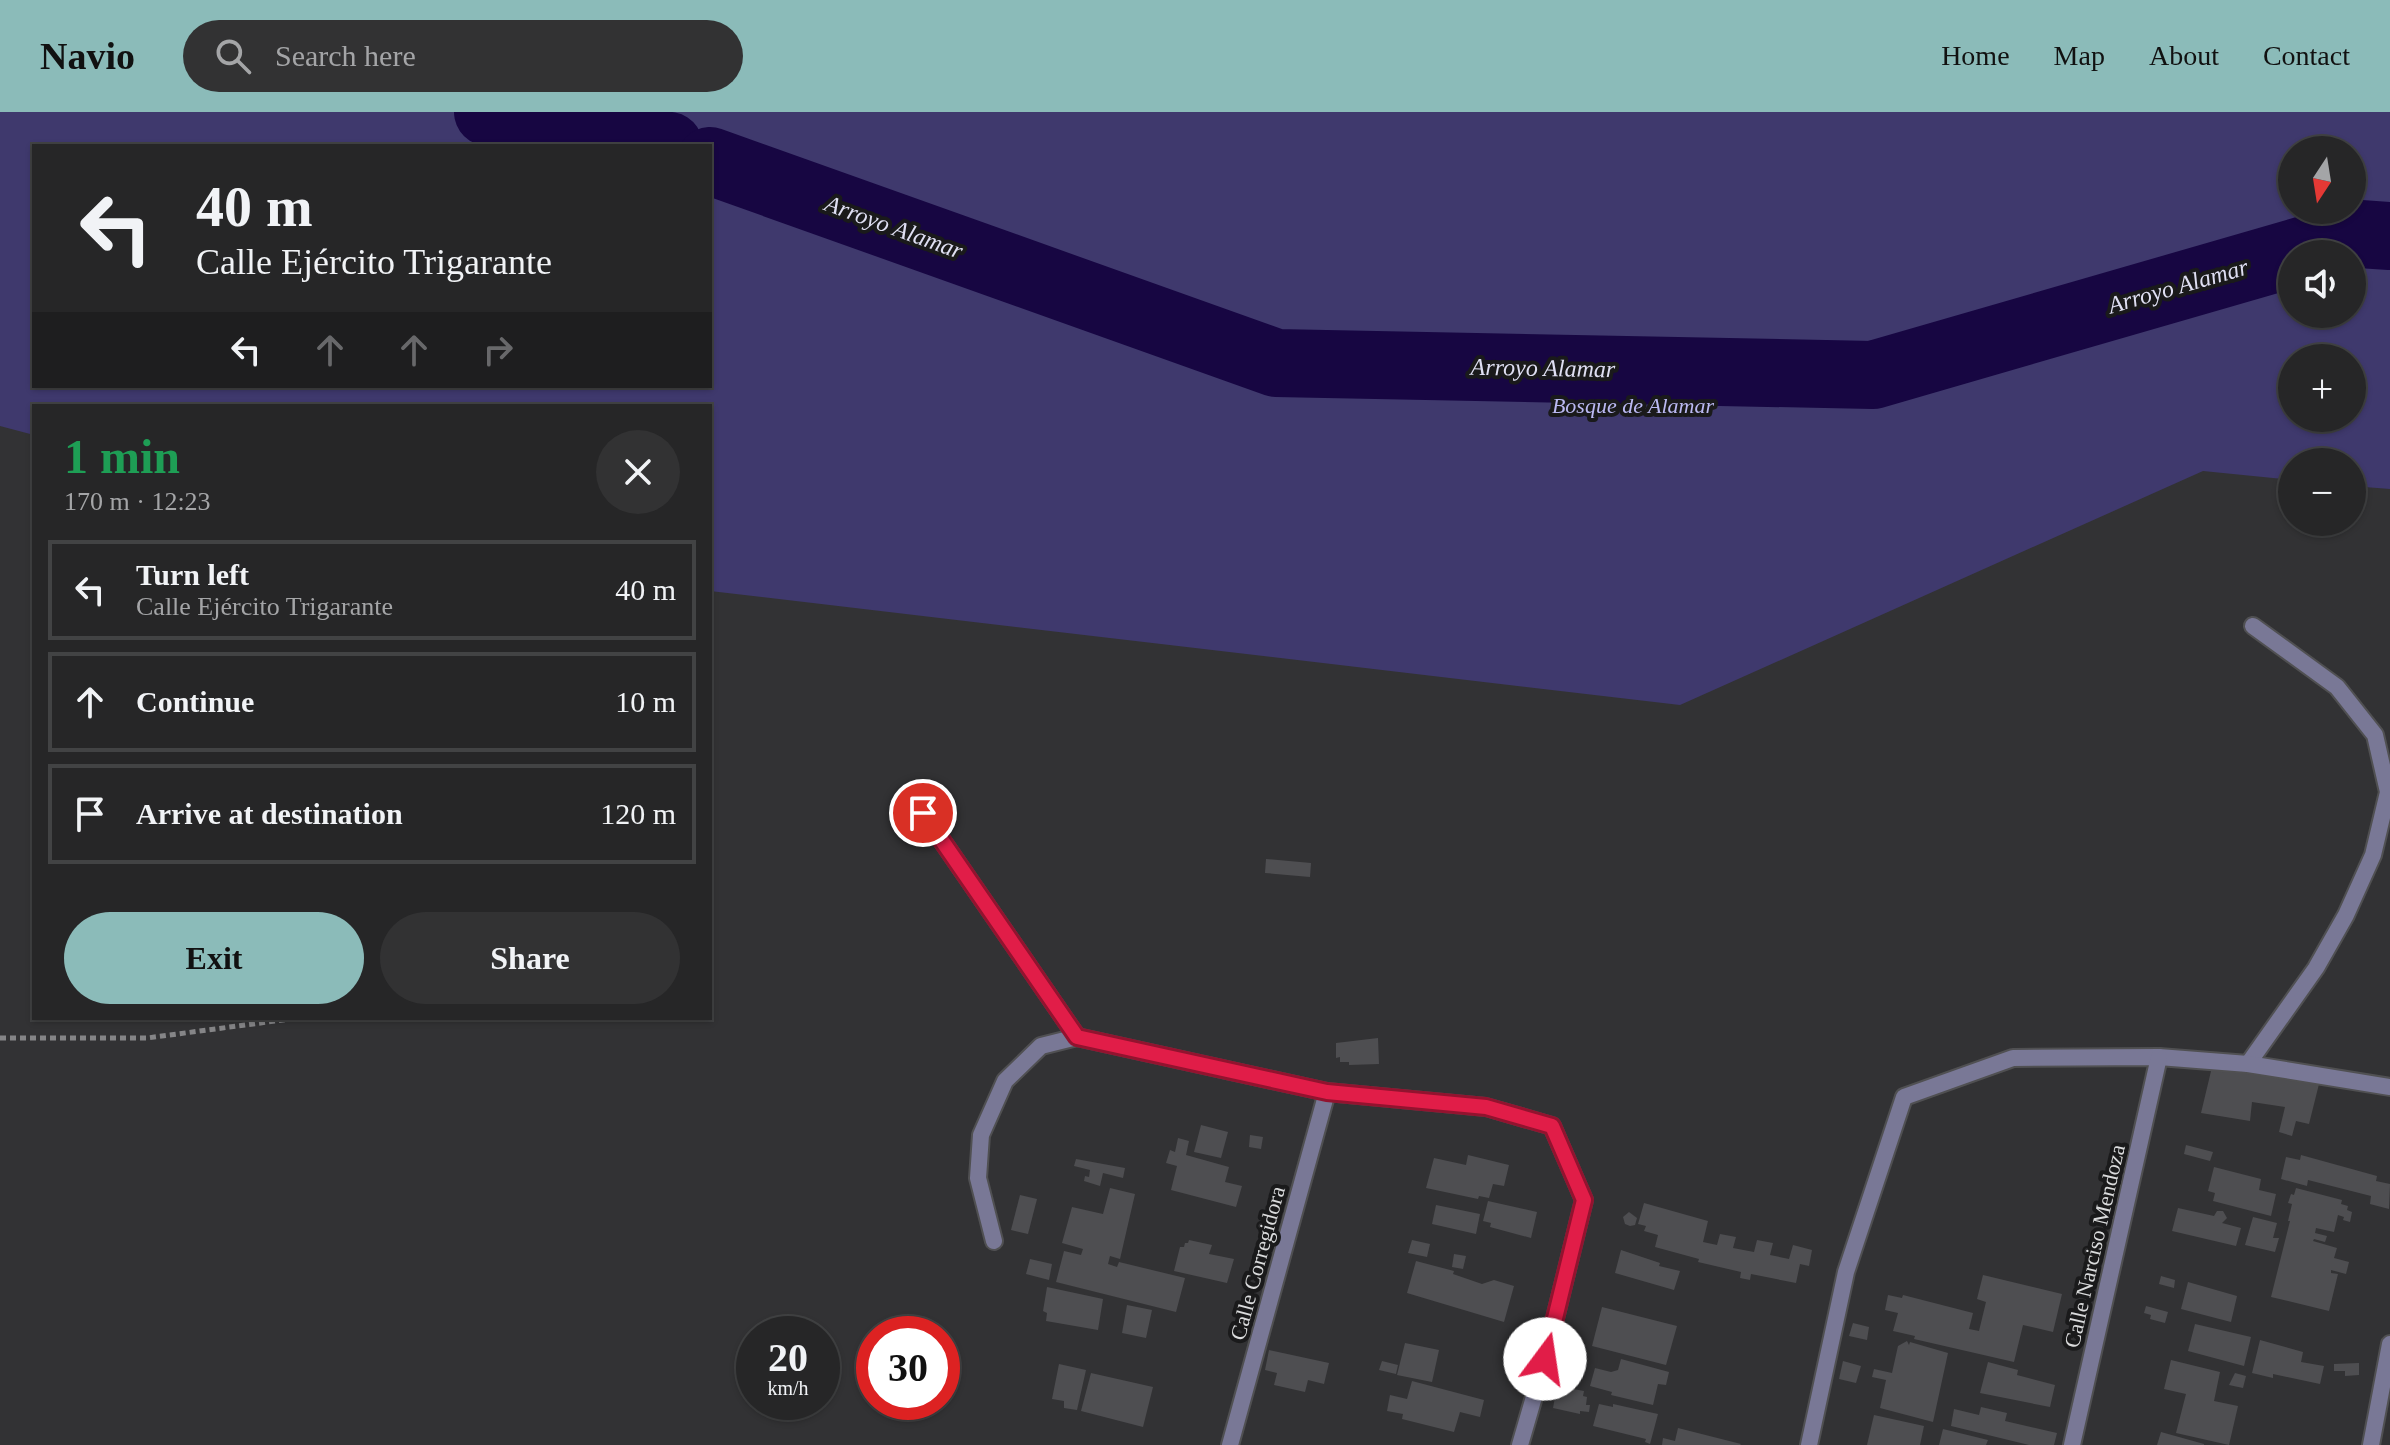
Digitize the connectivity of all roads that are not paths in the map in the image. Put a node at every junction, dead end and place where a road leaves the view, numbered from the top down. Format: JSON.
{"nodes":[{"id":1,"x":2253,"y":626,"type":"dead end"},
{"id":2,"x":923,"y":813,"type":"dead end"},
{"id":3,"x":1077,"y":1037,"type":"junction"},
{"id":4,"x":2159,"y":1057,"type":"junction"},
{"id":5,"x":2248,"y":1064,"type":"junction"},
{"id":6,"x":2390,"y":1087,"type":"edge"},
{"id":7,"x":1327,"y":1092,"type":"junction"},
{"id":8,"x":994,"y":1241,"type":"dead end"},
{"id":9,"x":2390,"y":1344,"type":"edge"},
{"id":10,"x":1230,"y":1445,"type":"edge"},
{"id":11,"x":1520,"y":1445,"type":"edge"},
{"id":12,"x":1809,"y":1445,"type":"edge"},
{"id":13,"x":2072,"y":1445,"type":"edge"},
{"id":14,"x":2371,"y":1445,"type":"edge"}],
"edges":[{"from":1,"to":5,"type":"street"},
{"from":2,"to":3,"type":"street"},
{"from":3,"to":7,"type":"street"},
{"from":3,"to":8,"type":"street"},
{"from":4,"to":5,"type":"street"},
{"from":4,"to":12,"type":"street"},
{"from":4,"to":13,"type":"street","name":"Calle Narciso Mendoza"},
{"from":5,"to":6,"type":"street"},
{"from":7,"to":10,"type":"street","name":"Calle Corregidora"},
{"from":7,"to":11,"type":"street"},
{"from":9,"to":14,"type":"street"}]}
